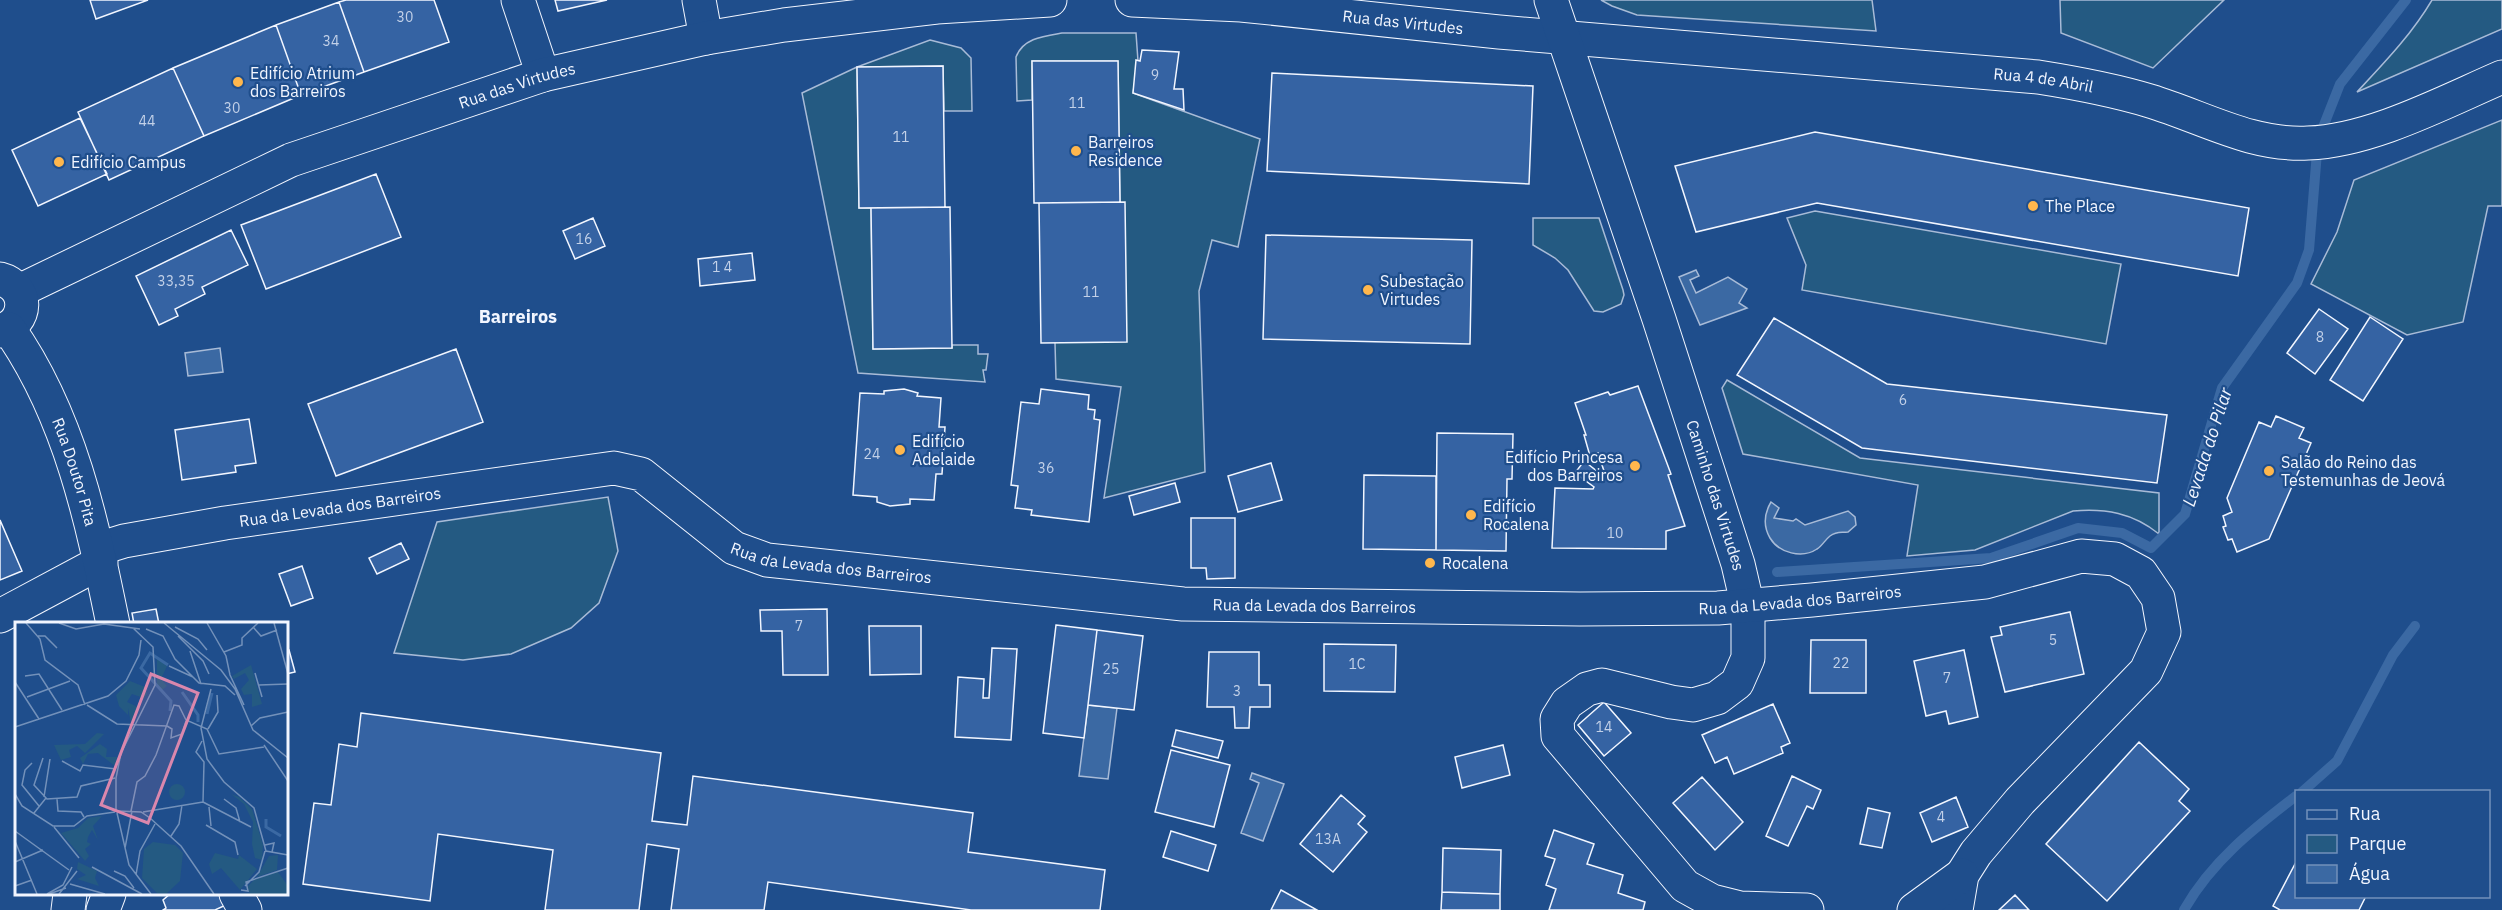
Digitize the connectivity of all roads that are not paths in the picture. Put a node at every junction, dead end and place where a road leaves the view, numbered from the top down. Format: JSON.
{"nodes":[{"id":1,"x":518,"y":0,"type":"edge"},
{"id":2,"x":699,"y":0,"type":"edge"},
{"id":3,"x":1050,"y":0,"type":"edge"},
{"id":4,"x":1132,"y":0,"type":"edge"},
{"id":5,"x":1551,"y":0,"type":"edge"},
{"id":6,"x":1564,"y":37,"type":"junction"},
{"id":7,"x":706,"y":38,"type":"junction"},
{"id":8,"x":543,"y":75,"type":"junction"},
{"id":9,"x":2502,"y":77,"type":"edge"},
{"id":10,"x":9,"y":285,"type":"edge"},
{"id":11,"x":4,"y":330,"type":"edge"},
{"id":12,"x":99,"y":555,"type":"junction"},
{"id":13,"x":1748,"y":607,"type":"junction"},
{"id":14,"x":0,"y":615,"type":"edge"},
{"id":15,"x":113,"y":622,"type":"edge"},
{"id":16,"x":1962,"y":874,"type":"junction"},
{"id":17,"x":70,"y":895,"type":"edge"},
{"id":18,"x":109,"y":895,"type":"edge"},
{"id":19,"x":238,"y":895,"type":"edge"},
{"id":20,"x":68,"y":910,"type":"edge"},
{"id":21,"x":103,"y":910,"type":"edge"},
{"id":22,"x":245,"y":910,"type":"edge"},
{"id":23,"x":1807,"y":910,"type":"edge"},
{"id":24,"x":1914,"y":910,"type":"edge"},
{"id":25,"x":1956,"y":910,"type":"edge"}],
"edges":[{"from":1,"to":8,"type":"street"},
{"from":2,"to":7,"type":"street"},
{"from":3,"to":7,"type":"street","name":"Rua das Virtudes"},
{"from":4,"to":6,"type":"street","name":"Rua das Virtudes"},
{"from":5,"to":6,"type":"street","name":"Caminho das Virtudes"},
{"from":6,"to":9,"type":"street","name":"Rua 4 de Abril"},
{"from":6,"to":13,"type":"street","name":"Caminho das Virtudes"},
{"from":7,"to":8,"type":"street","name":"Rua das Virtudes"},
{"from":8,"to":10,"type":"street","name":"Rua das Virtudes"},
{"from":10,"to":11,"type":"street"},
{"from":11,"to":12,"type":"street","name":"Rua Doutor Pita"},
{"from":12,"to":13,"type":"street","name":"Rua da Levada dos Barreiros"},
{"from":12,"to":14,"type":"street","name":"Rua da Levada dos Barreiros"},
{"from":12,"to":15,"type":"street","name":"Rua Doutor Pita"},
{"from":13,"to":16,"type":"street","name":"Rua da Levada dos Barreiros"},
{"from":13,"to":23,"type":"street","name":"Caminho das Virtudes"},
{"from":16,"to":24,"type":"street"},
{"from":16,"to":25,"type":"street","name":"Rua da Levada dos Barreiros"},
{"from":17,"to":20,"type":"street"},
{"from":18,"to":21,"type":"street"},
{"from":19,"to":22,"type":"street"}]}
